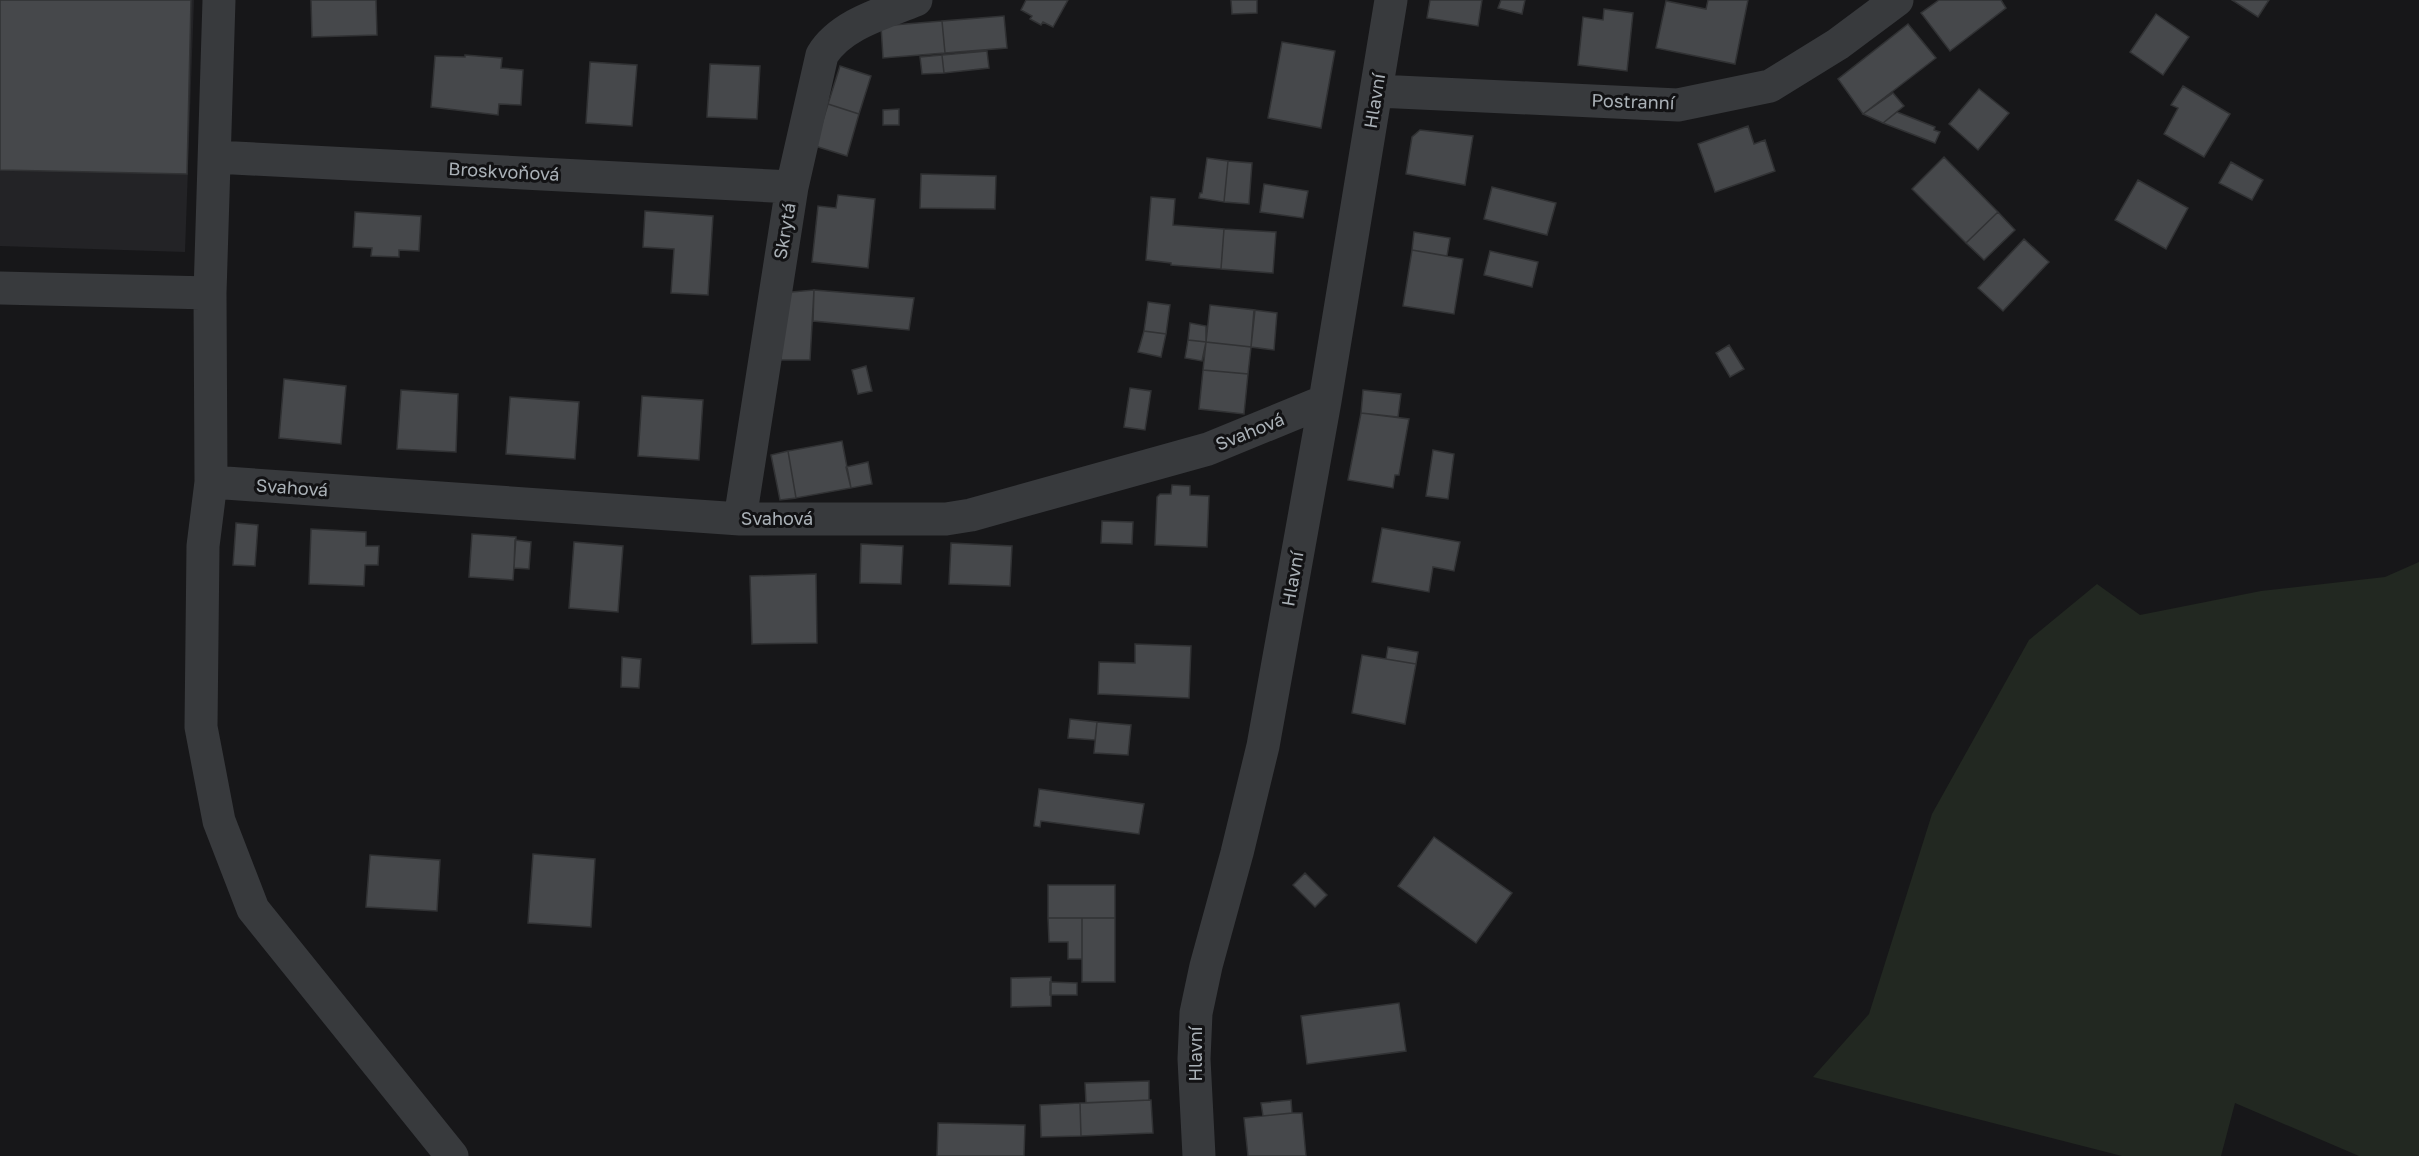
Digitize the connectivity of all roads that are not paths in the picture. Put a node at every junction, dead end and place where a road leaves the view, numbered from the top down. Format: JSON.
{"nodes":[{"id":1,"x":219,"y":0,"type":"edge"},
{"id":2,"x":916,"y":0,"type":"edge"},
{"id":3,"x":1391,"y":0,"type":"edge"},
{"id":4,"x":1897,"y":0,"type":"edge"},
{"id":5,"x":1377,"y":91,"type":"junction"},
{"id":6,"x":215,"y":158,"type":"junction"},
{"id":7,"x":792,"y":187,"type":"junction"},
{"id":8,"x":0,"y":288,"type":"edge"},
{"id":9,"x":210,"y":293,"type":"junction"},
{"id":10,"x":1325,"y":401,"type":"junction"},
{"id":11,"x":211,"y":482,"type":"junction"},
{"id":12,"x":740,"y":519,"type":"junction"},
{"id":13,"x":452,"y":1156,"type":"edge"},
{"id":14,"x":1198,"y":1156,"type":"edge"}],
"edges":[{"from":1,"to":6,"type":"street"},
{"from":2,"to":7,"type":"street","name":"Skrytá"},
{"from":3,"to":5,"type":"street","name":"Hlavní"},
{"from":4,"to":5,"type":"street","name":"Postranní"},
{"from":5,"to":10,"type":"street","name":"Hlavní"},
{"from":6,"to":7,"type":"street","name":"Broskvoňová"},
{"from":6,"to":9,"type":"street"},
{"from":7,"to":12,"type":"street","name":"Skrytá"},
{"from":8,"to":9,"type":"street"},
{"from":9,"to":11,"type":"street"},
{"from":10,"to":12,"type":"street","name":"Svahová"},
{"from":10,"to":14,"type":"street","name":"Hlavní"},
{"from":11,"to":12,"type":"street","name":"Svahová"},
{"from":11,"to":13,"type":"street"}]}
